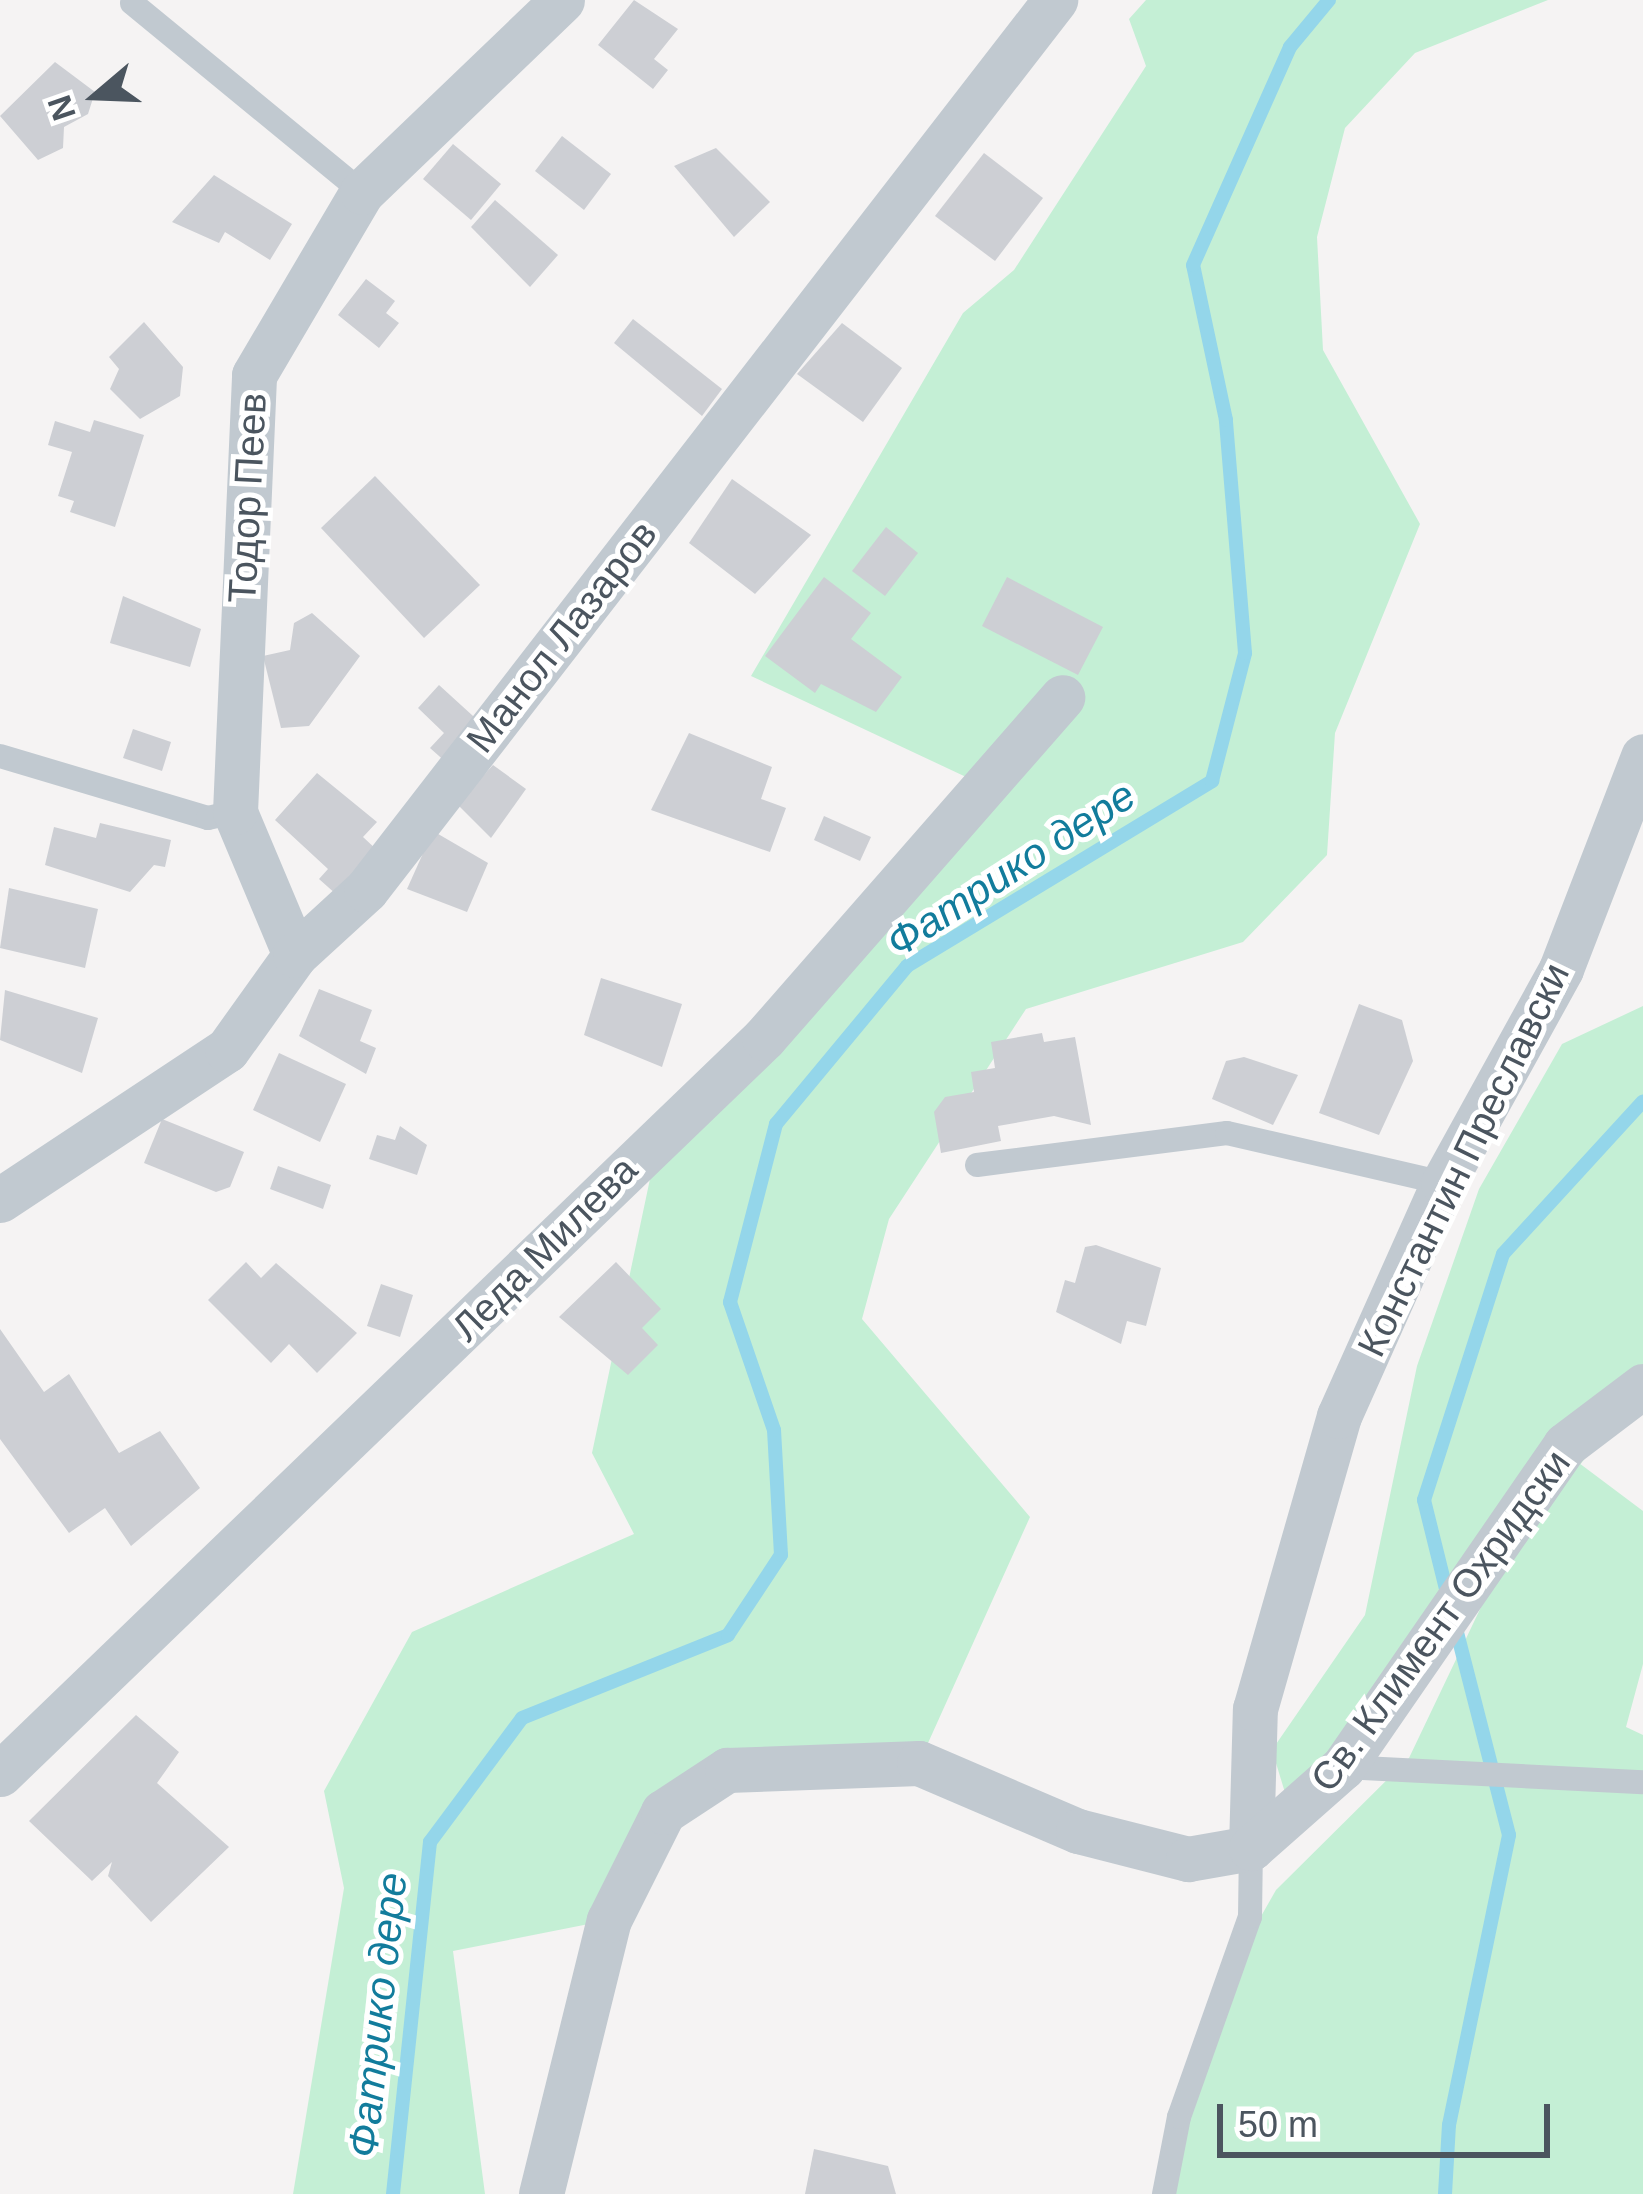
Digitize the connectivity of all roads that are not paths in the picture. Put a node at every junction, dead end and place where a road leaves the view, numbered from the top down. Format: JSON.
{"nodes":[{"id":1,"x":562,"y":0,"type":"edge"},
{"id":2,"x":1055,"y":0,"type":"edge"},
{"id":3,"x":132,"y":3,"type":"edge"},
{"id":4,"x":362,"y":192,"type":"junction"},
{"id":5,"x":1062,"y":697,"type":"dead end"},
{"id":6,"x":0,"y":756,"type":"edge"},
{"id":7,"x":1643,"y":756,"type":"edge"},
{"id":8,"x":235,"y":812,"type":"junction"},
{"id":9,"x":296,"y":955,"type":"junction"},
{"id":10,"x":977,"y":1165,"type":"dead end"},
{"id":11,"x":1443,"y":1183,"type":"junction"},
{"id":12,"x":0,"y":1200,"type":"edge"},
{"id":13,"x":1643,"y":1386,"type":"edge"},
{"id":14,"x":1343,"y":1767,"type":"junction"},
{"id":15,"x":0,"y":1774,"type":"edge"},
{"id":16,"x":1643,"y":1782,"type":"edge"},
{"id":17,"x":1251,"y":1848,"type":"junction"},
{"id":18,"x":541,"y":2194,"type":"edge"},
{"id":19,"x":1164,"y":2194,"type":"edge"}],
"edges":[{"from":1,"to":4,"type":"street","name":"Тодор Пеев"},
{"from":2,"to":9,"type":"street","name":"Манол Лазаров"},
{"from":3,"to":4,"type":"lane"},
{"from":4,"to":8,"type":"street","name":"Тодор Пеев"},
{"from":5,"to":15,"type":"street","name":"Леда Милева"},
{"from":6,"to":8,"type":"lane"},
{"from":7,"to":11,"type":"street","name":"Константин Преславски"},
{"from":8,"to":9,"type":"street","name":"Тодор Пеев"},
{"from":9,"to":12,"type":"street","name":"Манол Лазаров"},
{"from":10,"to":11,"type":"lane"},
{"from":11,"to":17,"type":"street","name":"Константин Преславски"},
{"from":13,"to":14,"type":"street","name":"Св. Климент Охридски"},
{"from":14,"to":16,"type":"lane"},
{"from":14,"to":17,"type":"street","name":"Св. Климент Охридски"},
{"from":17,"to":18,"type":"street"},
{"from":17,"to":19,"type":"lane","name":"Константин Преславски"}]}
